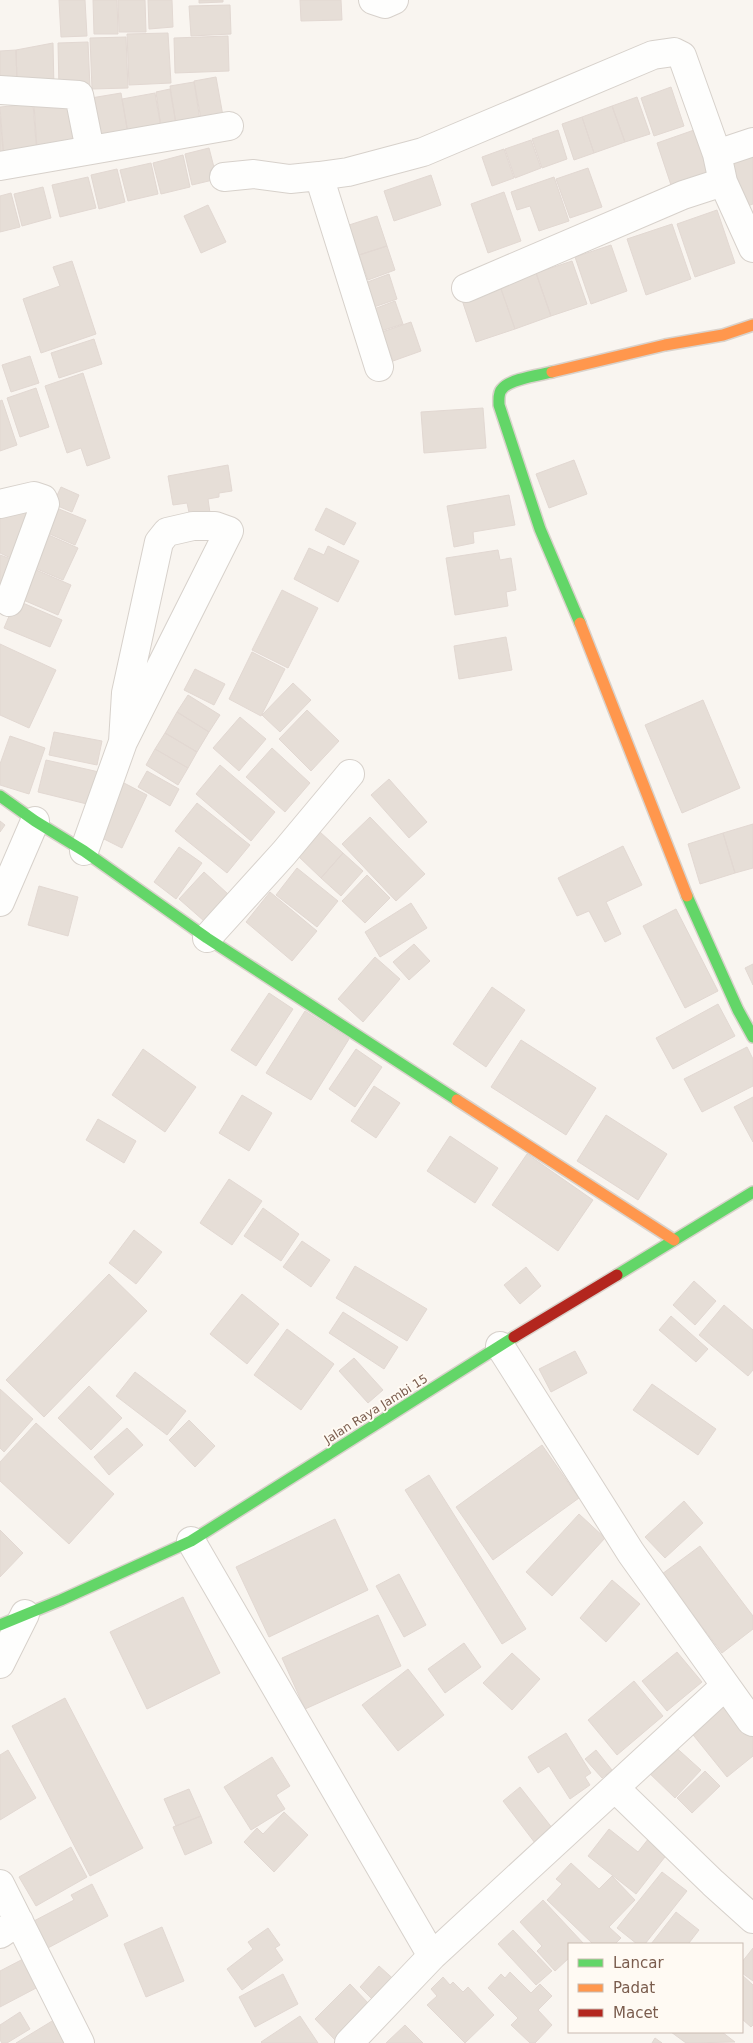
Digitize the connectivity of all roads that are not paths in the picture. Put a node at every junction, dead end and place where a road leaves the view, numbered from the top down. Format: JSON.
{"nodes":[{"id":1,"x":373,"y":0,"type":"edge"},
{"id":2,"x":394,"y":0,"type":"edge"},
{"id":3,"x":0,"y":90,"type":"edge"},
{"id":4,"x":229,"y":126,"type":"dead end"},
{"id":5,"x":753,"y":142,"type":"edge"},
{"id":6,"x":90,"y":150,"type":"junction"},
{"id":7,"x":717,"y":154,"type":"junction"},
{"id":8,"x":0,"y":166,"type":"edge"},
{"id":9,"x":319,"y":176,"type":"junction"},
{"id":10,"x":224,"y":177,"type":"dead end"},
{"id":11,"x":723,"y":182,"type":"junction"},
{"id":12,"x":753,"y":248,"type":"edge"},
{"id":13,"x":466,"y":288,"type":"dead end"},
{"id":14,"x":753,"y":324,"type":"edge"},
{"id":15,"x":378,"y":367,"type":"dead end"},
{"id":16,"x":0,"y":504,"type":"edge"},
{"id":17,"x":9,"y":602,"type":"dead end"},
{"id":18,"x":123,"y":742,"type":"junction"},
{"id":19,"x":350,"y":774,"type":"dead end"},
{"id":20,"x":0,"y":796,"type":"edge"},
{"id":21,"x":35,"y":821,"type":"junction"},
{"id":22,"x":84,"y":851,"type":"junction"},
{"id":23,"x":0,"y":902,"type":"edge"},
{"id":24,"x":208,"y":938,"type":"junction"},
{"id":25,"x":753,"y":1037,"type":"edge"},
{"id":26,"x":753,"y":1192,"type":"edge"},
{"id":27,"x":674,"y":1240,"type":"junction"},
{"id":28,"x":500,"y":1346,"type":"junction"},
{"id":29,"x":191,"y":1541,"type":"junction"},
{"id":30,"x":9,"y":1617,"type":"edge"},
{"id":31,"x":0,"y":1664,"type":"edge"},
{"id":32,"x":725,"y":1686,"type":"junction"},
{"id":33,"x":753,"y":1722,"type":"edge"},
{"id":34,"x":616,"y":1788,"type":"junction"},
{"id":35,"x":0,"y":1884,"type":"edge"},
{"id":36,"x":753,"y":1919,"type":"edge"},
{"id":37,"x":10,"y":1928,"type":"edge"},
{"id":38,"x":432,"y":1956,"type":"junction"},
{"id":39,"x":80,"y":2043,"type":"edge"},
{"id":40,"x":349,"y":2043,"type":"edge"}],
"edges":[{"from":1,"to":2,"type":"street"},
{"from":3,"to":6,"type":"street"},
{"from":4,"to":6,"type":"street"},
{"from":5,"to":7,"type":"street"},
{"from":6,"to":8,"type":"street"},
{"from":7,"to":9,"type":"street"},
{"from":7,"to":11,"type":"street"},
{"from":9,"to":10,"type":"street"},
{"from":9,"to":15,"type":"street"},
{"from":11,"to":12,"type":"street"},
{"from":11,"to":13,"type":"street"},
{"from":14,"to":25,"type":"main road"},
{"from":16,"to":17,"type":"street"},
{"from":18,"to":18,"type":"street"},
{"from":18,"to":22,"type":"street"},
{"from":19,"to":24,"type":"street"},
{"from":20,"to":21,"type":"main road"},
{"from":21,"to":22,"type":"main road"},
{"from":21,"to":23,"type":"street"},
{"from":22,"to":24,"type":"main road"},
{"from":24,"to":27,"type":"main road"},
{"from":26,"to":27,"type":"main road","name":"Jalan Raya Jambi 15"},
{"from":27,"to":28,"type":"main road","name":"Jalan Raya Jambi 15"},
{"from":28,"to":29,"type":"main road","name":"Jalan Raya Jambi 15"},
{"from":28,"to":32,"type":"street"},
{"from":29,"to":30,"type":"main road","name":"Jalan Raya Jambi 15"},
{"from":29,"to":38,"type":"street"},
{"from":30,"to":31,"type":"street"},
{"from":32,"to":33,"type":"street"},
{"from":32,"to":34,"type":"street"},
{"from":34,"to":36,"type":"street"},
{"from":34,"to":38,"type":"street"},
{"from":35,"to":37,"type":"street"},
{"from":37,"to":39,"type":"street"},
{"from":38,"to":40,"type":"street"}]}
